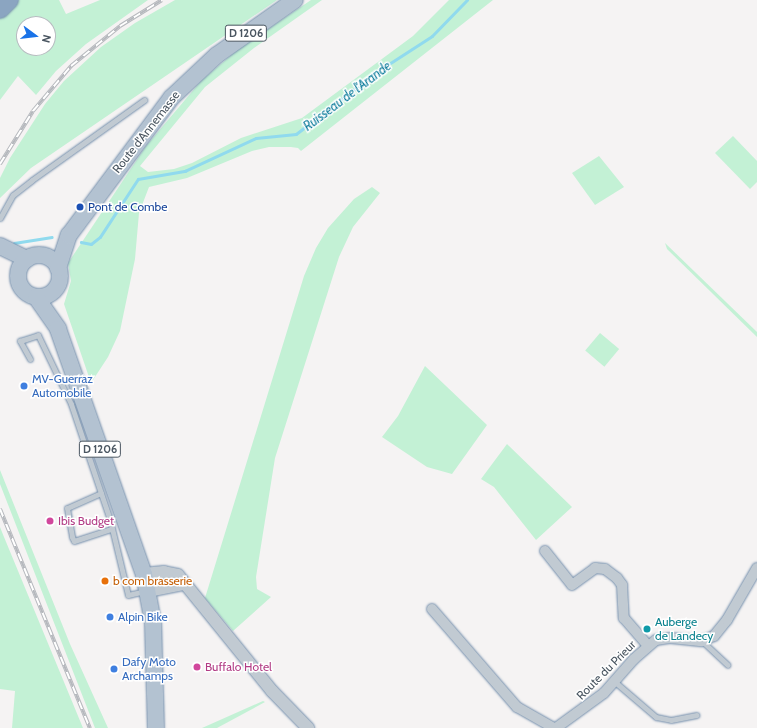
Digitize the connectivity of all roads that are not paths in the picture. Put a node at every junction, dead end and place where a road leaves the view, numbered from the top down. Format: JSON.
{"nodes":[{"id":1,"x":9,"y":0,"type":"edge"},
{"id":2,"x":295,"y":0,"type":"edge"},
{"id":3,"x":0,"y":9,"type":"edge"},
{"id":4,"x":144,"y":100,"type":"dead end"},
{"id":5,"x":0,"y":218,"type":"edge"},
{"id":6,"x":69,"y":235,"type":"junction"},
{"id":7,"x":0,"y":246,"type":"edge"},
{"id":8,"x":0,"y":252,"type":"edge"},
{"id":9,"x":34,"y":257,"type":"junction"},
{"id":10,"x":58,"y":268,"type":"junction"},
{"id":11,"x":18,"y":273,"type":"junction"},
{"id":12,"x":54,"y":290,"type":"junction"},
{"id":13,"x":36,"y":297,"type":"junction"},
{"id":14,"x":56,"y":324,"type":"junction"},
{"id":15,"x":30,"y":359,"type":"dead end"},
{"id":16,"x":102,"y":493,"type":"junction"},
{"id":17,"x":112,"y":528,"type":"junction"},
{"id":18,"x":545,"y":551,"type":"dead end"},
{"id":19,"x":757,"y":568,"type":"edge"},
{"id":20,"x":144,"y":574,"type":"junction"},
{"id":21,"x":184,"y":584,"type":"junction"},
{"id":22,"x":148,"y":591,"type":"junction"},
{"id":23,"x":432,"y":609,"type":"dead end"},
{"id":24,"x":702,"y":641,"type":"junction"},
{"id":25,"x":648,"y":646,"type":"junction"},
{"id":26,"x":728,"y":665,"type":"dead end"},
{"id":27,"x":615,"y":682,"type":"junction"},
{"id":28,"x":697,"y":715,"type":"dead end"},
{"id":29,"x":156,"y":728,"type":"edge"},
{"id":30,"x":308,"y":728,"type":"edge"},
{"id":31,"x":555,"y":728,"type":"edge"}],
"edges":[{"from":1,"to":3,"type":"highway"},
{"from":2,"to":6,"type":"main road","name":"Route d'Annemasse","number":"D 1206"},
{"from":4,"to":5,"type":"lane"},
{"from":6,"to":9,"type":"main road","name":"Route d'Annemasse","number":"D 1206"},
{"from":6,"to":10,"type":"main road","name":"Route d'Annemasse","number":"D 1206"},
{"from":7,"to":9,"type":"main road"},
{"from":8,"to":11,"type":"main road"},
{"from":9,"to":10,"type":"main road"},
{"from":9,"to":11,"type":"main road"},
{"from":10,"to":12,"type":"main road"},
{"from":11,"to":13,"type":"main road"},
{"from":12,"to":13,"type":"main road"},
{"from":12,"to":14,"type":"main road","number":"D 1206"},
{"from":13,"to":14,"type":"main road","number":"D 1206"},
{"from":14,"to":20,"type":"main road","number":"D 1206"},
{"from":15,"to":16,"type":"lane"},
{"from":16,"to":17,"type":"lane"},
{"from":16,"to":17,"type":"lane"},
{"from":17,"to":22,"type":"lane"},
{"from":18,"to":25,"type":"street"},
{"from":19,"to":24,"type":"street"},
{"from":20,"to":21,"type":"street"},
{"from":20,"to":22,"type":"main road","number":"D 1206"},
{"from":21,"to":22,"type":"street"},
{"from":21,"to":30,"type":"street"},
{"from":22,"to":29,"type":"main road","number":"D 1206"},
{"from":23,"to":31,"type":"street"},
{"from":24,"to":25,"type":"street","name":"Route du Prieur"},
{"from":24,"to":26,"type":"lane"},
{"from":25,"to":27,"type":"street","name":"Route du Prieur"},
{"from":27,"to":28,"type":"lane"},
{"from":27,"to":31,"type":"street","name":"Route du Prieur"}]}
